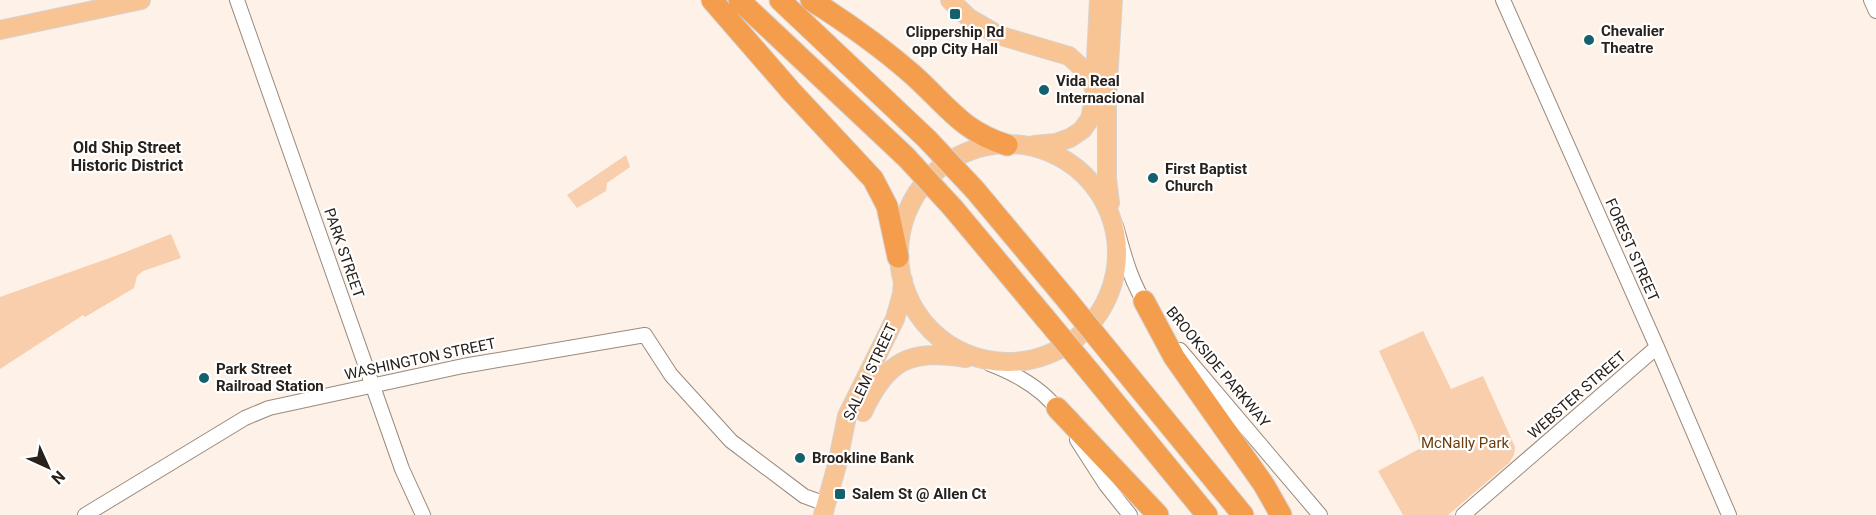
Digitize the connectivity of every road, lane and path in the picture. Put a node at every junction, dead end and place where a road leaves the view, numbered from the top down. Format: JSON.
{"nodes":[{"id":1,"x":141,"y":0,"type":"edge"},
{"id":2,"x":237,"y":0,"type":"edge"},
{"id":3,"x":712,"y":0,"type":"edge"},
{"id":4,"x":739,"y":0,"type":"edge"},
{"id":5,"x":780,"y":0,"type":"edge"},
{"id":6,"x":811,"y":0,"type":"edge"},
{"id":7,"x":950,"y":0,"type":"edge"},
{"id":8,"x":1099,"y":0,"type":"edge"},
{"id":9,"x":1113,"y":0,"type":"edge"},
{"id":10,"x":1503,"y":0,"type":"edge"},
{"id":11,"x":1871,"y":0,"type":"edge"},
{"id":12,"x":1876,"y":11,"type":"edge"},
{"id":13,"x":0,"y":30,"type":"edge"},
{"id":14,"x":1095,"y":89,"type":"junction"},
{"id":15,"x":1017,"y":145,"type":"junction"},
{"id":16,"x":1113,"y":219,"type":"junction"},
{"id":17,"x":898,"y":257,"type":"junction"},
{"id":18,"x":903,"y":279,"type":"junction"},
{"id":19,"x":1144,"y":301,"type":"junction"},
{"id":20,"x":1658,"y":348,"type":"junction"},
{"id":21,"x":970,"y":358,"type":"junction"},
{"id":22,"x":990,"y":364,"type":"junction"},
{"id":23,"x":374,"y":386,"type":"junction"},
{"id":24,"x":1057,"y":408,"type":"junction"},
{"id":25,"x":837,"y":465,"type":"junction"},
{"id":26,"x":824,"y":510,"type":"edge"},
{"id":27,"x":85,"y":515,"type":"edge"},
{"id":28,"x":423,"y":515,"type":"edge"},
{"id":29,"x":1130,"y":515,"type":"edge"},
{"id":30,"x":1158,"y":515,"type":"edge"},
{"id":31,"x":1207,"y":515,"type":"edge"},
{"id":32,"x":1243,"y":515,"type":"edge"},
{"id":33,"x":1281,"y":515,"type":"edge"},
{"id":34,"x":1320,"y":515,"type":"edge"},
{"id":35,"x":1463,"y":515,"type":"edge"},
{"id":36,"x":1729,"y":515,"type":"edge"}],
"edges":[{"from":1,"to":13,"type":"main road"},
{"from":2,"to":23,"type":"street","name":"PARK STREET"},
{"from":3,"to":17,"type":"highway"},
{"from":4,"to":31,"type":"highway","bridge":true},
{"from":5,"to":32,"type":"highway","bridge":true},
{"from":6,"to":15,"type":"highway"},
{"from":7,"to":14,"type":"main road"},
{"from":8,"to":14,"type":"main road"},
{"from":9,"to":16,"type":"main road"},
{"from":10,"to":20,"type":"street","name":"FOREST STREET"},
{"from":11,"to":12,"type":"street"},
{"from":14,"to":15,"type":"main road"},
{"from":15,"to":16,"type":"main road"},
{"from":15,"to":17,"type":"main road"},
{"from":16,"to":19,"type":"street","name":"BROOKSIDE PARKWAY"},
{"from":16,"to":22,"type":"main road"},
{"from":17,"to":18,"type":"main road"},
{"from":18,"to":21,"type":"main road"},
{"from":18,"to":25,"type":"main road","name":"SALEM STREET"},
{"from":19,"to":33,"type":"highway"},
{"from":19,"to":34,"type":"street","name":"BROOKSIDE PARKWAY"},
{"from":20,"to":35,"type":"street","name":"WEBSTER STREET"},
{"from":20,"to":36,"type":"street","name":"FOREST STREET"},
{"from":21,"to":22,"type":"main road"},
{"from":21,"to":25,"type":"main road","name":"SALEM STREET"},
{"from":22,"to":24,"type":"street"},
{"from":23,"to":26,"type":"street","name":"WASHINGTON STREET"},
{"from":23,"to":27,"type":"street","name":"WASHINGTON STREET"},
{"from":23,"to":28,"type":"street","name":"PARK STREET"},
{"from":24,"to":29,"type":"street"},
{"from":24,"to":30,"type":"highway"},
{"from":25,"to":26,"type":"main road","name":"SALEM STREET"}]}
